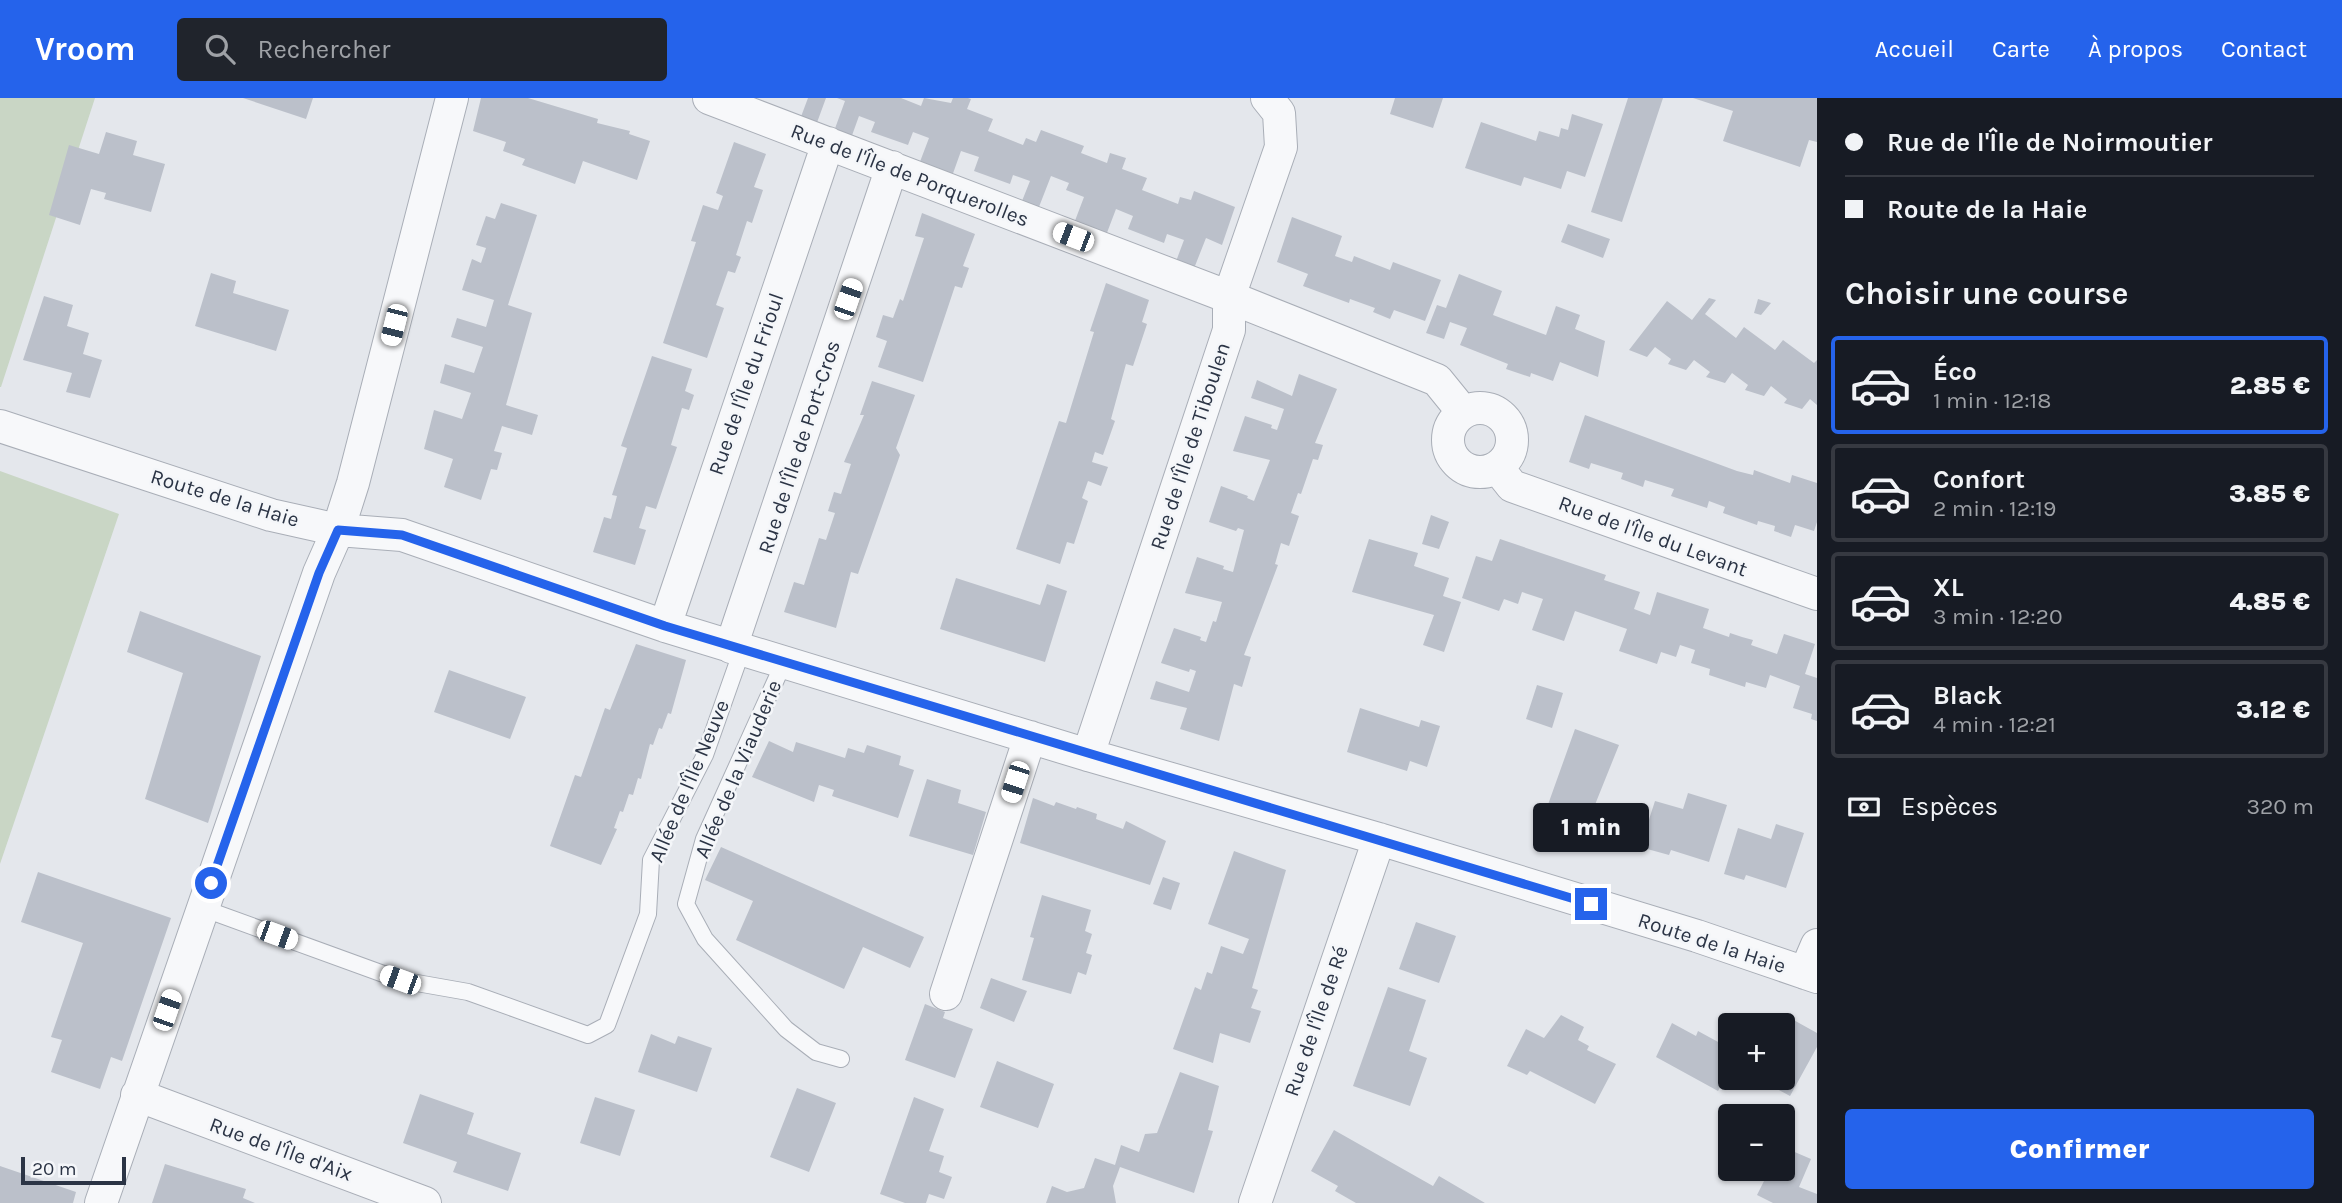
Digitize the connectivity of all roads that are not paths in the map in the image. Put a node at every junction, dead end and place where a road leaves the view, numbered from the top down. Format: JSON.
{"nodes":[{"id":1,"x":452,"y":98,"type":"edge"},
{"id":2,"x":709,"y":98,"type":"edge"},
{"id":3,"x":1267,"y":98,"type":"edge"},
{"id":4,"x":828,"y":143,"type":"junction"},
{"id":5,"x":892,"y":167,"type":"junction"},
{"id":6,"x":1229,"y":297,"type":"junction"},
{"id":7,"x":1464,"y":412,"type":"junction"},
{"id":8,"x":0,"y":426,"type":"edge"},
{"id":9,"x":1497,"y":467,"type":"junction"},
{"id":10,"x":338,"y":530,"type":"junction"},
{"id":11,"x":1817,"y":594,"type":"edge"},
{"id":12,"x":665,"y":626,"type":"junction"},
{"id":13,"x":737,"y":648,"type":"junction"},
{"id":14,"x":784,"y":662,"type":"junction"},
{"id":15,"x":1030,"y":737,"type":"junction"},
{"id":16,"x":1087,"y":754,"type":"junction"},
{"id":17,"x":1379,"y":839,"type":"junction"},
{"id":18,"x":202,"y":908,"type":"junction"},
{"id":19,"x":1813,"y":965,"type":"edge"},
{"id":20,"x":946,"y":994,"type":"dead end"},
{"id":21,"x":841,"y":1059,"type":"dead end"},
{"id":22,"x":137,"y":1095,"type":"junction"},
{"id":23,"x":101,"y":1203,"type":"edge"},
{"id":24,"x":425,"y":1203,"type":"edge"},
{"id":25,"x":1256,"y":1203,"type":"edge"}],
"edges":[{"from":1,"to":10,"type":"street"},
{"from":2,"to":4,"type":"street","name":"Rue de l'Île de Porquerolles"},
{"from":3,"to":6,"type":"street","name":"Rue de l'Île de Tiboulen"},
{"from":4,"to":5,"type":"street","name":"Rue de l'Île de Porquerolles"},
{"from":4,"to":12,"type":"street","name":"Rue de l'Île du Frioul"},
{"from":5,"to":6,"type":"street","name":"Rue de l'Île de Porquerolles"},
{"from":5,"to":13,"type":"street","name":"Rue de l'Île de Port-Cros"},
{"from":6,"to":7,"type":"street"},
{"from":6,"to":16,"type":"street","name":"Rue de l'Île de Tiboulen"},
{"from":7,"to":9,"type":"street"},
{"from":7,"to":9,"type":"street"},
{"from":8,"to":10,"type":"street","name":"Route de la Haie"},
{"from":9,"to":11,"type":"street","name":"Rue de l'Île du Levant"},
{"from":10,"to":12,"type":"street","name":"Route de la Haie"},
{"from":10,"to":18,"type":"street"},
{"from":12,"to":13,"type":"street","name":"Route de la Haie"},
{"from":13,"to":14,"type":"street","name":"Route de la Haie"},
{"from":13,"to":18,"type":"lane","name":"Allée de l'Île Neuve"},
{"from":14,"to":15,"type":"street","name":"Route de la Haie"},
{"from":14,"to":21,"type":"lane","name":"Allée de la Viauderie"},
{"from":15,"to":16,"type":"street","name":"Route de la Haie"},
{"from":15,"to":20,"type":"street"},
{"from":16,"to":17,"type":"street","name":"Route de la Haie"},
{"from":17,"to":19,"type":"street","name":"Route de la Haie"},
{"from":17,"to":25,"type":"street","name":"Rue de l'Île de Ré"},
{"from":18,"to":22,"type":"street"},
{"from":22,"to":23,"type":"street"},
{"from":22,"to":24,"type":"street","name":"Rue de l'Île d'Aix"}]}
